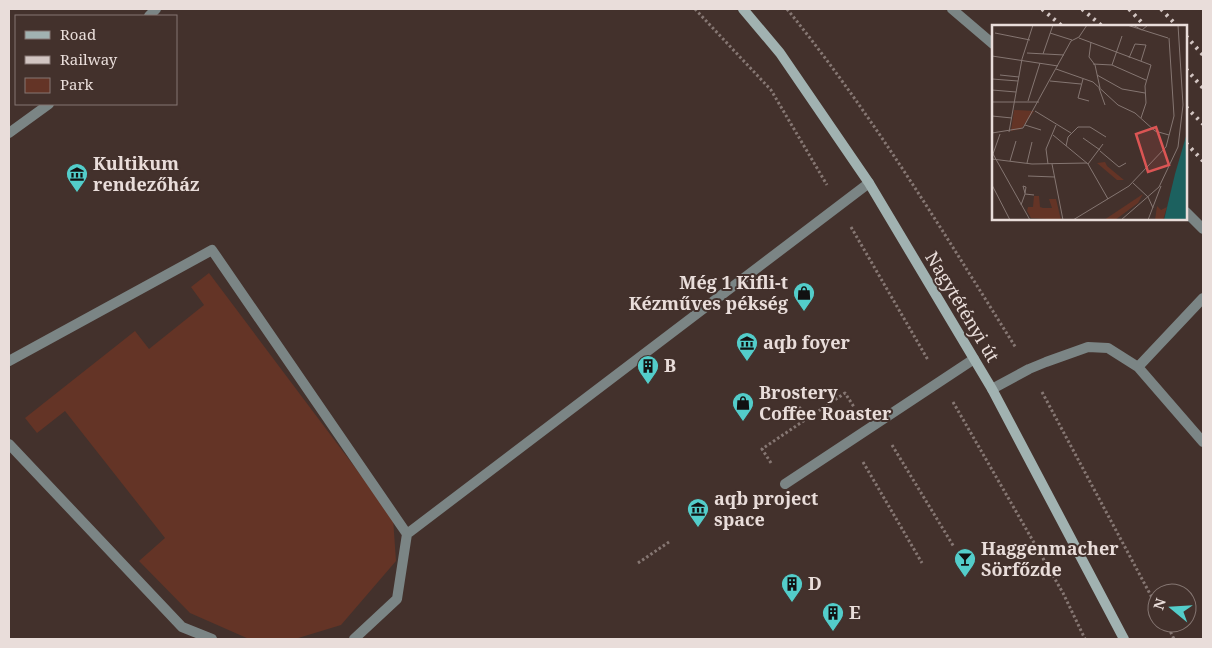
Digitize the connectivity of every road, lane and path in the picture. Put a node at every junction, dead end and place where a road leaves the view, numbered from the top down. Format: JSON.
{"nodes":[{"id":1,"x":695,"y":9,"type":"edge"},
{"id":2,"x":743,"y":9,"type":"edge"},
{"id":3,"x":787,"y":9,"type":"edge"},
{"id":4,"x":952,"y":9,"type":"edge"},
{"id":5,"x":992,"y":43,"type":"edge"},
{"id":6,"x":48,"y":105,"type":"edge"},
{"id":7,"x":9,"y":132,"type":"edge"},
{"id":8,"x":869,"y":183,"type":"junction"},
{"id":9,"x":839,"y":206,"type":"junction"},
{"id":10,"x":1187,"y":213,"type":"edge"},
{"id":11,"x":1203,"y":229,"type":"edge"},
{"id":12,"x":1203,"y":298,"type":"edge"},
{"id":13,"x":974,"y":359,"type":"junction"},
{"id":14,"x":9,"y":361,"type":"edge"},
{"id":15,"x":1138,"y":368,"type":"junction"},
{"id":16,"x":1030,"y":369,"type":"junction"},
{"id":17,"x":940,"y":381,"type":"junction"},
{"id":18,"x":992,"y":389,"type":"junction"},
{"id":19,"x":845,"y":393,"type":"dead end"},
{"id":20,"x":799,"y":407,"type":"dead end"},
{"id":21,"x":808,"y":418,"type":"junction"},
{"id":22,"x":878,"y":422,"type":"junction"},
{"id":23,"x":850,"y":440,"type":"junction"},
{"id":24,"x":1203,"y":442,"type":"edge"},
{"id":25,"x":9,"y":444,"type":"edge"},
{"id":26,"x":762,"y":449,"type":"dead end"},
{"id":27,"x":785,"y":484,"type":"dead end"},
{"id":28,"x":407,"y":534,"type":"junction"},
{"id":29,"x":669,"y":542,"type":"dead end"},
{"id":30,"x":954,"y":547,"type":"dead end"},
{"id":31,"x":638,"y":563,"type":"dead end"},
{"id":32,"x":922,"y":563,"type":"dead end"},
{"id":33,"x":1147,"y":588,"type":"edge"},
{"id":34,"x":212,"y":639,"type":"edge"},
{"id":35,"x":354,"y":639,"type":"edge"},
{"id":36,"x":1086,"y":639,"type":"edge"},
{"id":37,"x":1124,"y":639,"type":"edge"}],
"edges":[{"from":1,"to":9,"type":"path"},
{"from":2,"to":8,"type":"main road","name":"Nagytétényi út"},
{"from":3,"to":16,"type":"path"},
{"from":4,"to":5,"type":"street"},
{"from":6,"to":7,"type":"street"},
{"from":8,"to":9,"type":"street"},
{"from":8,"to":13,"type":"main road","name":"Nagytétényi út"},
{"from":9,"to":17,"type":"path"},
{"from":9,"to":28,"type":"street"},
{"from":10,"to":11,"type":"street"},
{"from":12,"to":15,"type":"street"},
{"from":13,"to":17,"type":"street"},
{"from":13,"to":18,"type":"main road","name":"Nagytétényi út"},
{"from":14,"to":28,"type":"street"},
{"from":15,"to":16,"type":"street"},
{"from":15,"to":24,"type":"street"},
{"from":16,"to":18,"type":"street"},
{"from":16,"to":33,"type":"path"},
{"from":17,"to":22,"type":"street"},
{"from":17,"to":36,"type":"path"},
{"from":18,"to":37,"type":"main road","name":"Nagytétényi út"},
{"from":19,"to":21,"type":"path"},
{"from":20,"to":21,"type":"path"},
{"from":21,"to":26,"type":"path"},
{"from":22,"to":23,"type":"street"},
{"from":22,"to":30,"type":"path"},
{"from":23,"to":27,"type":"street"},
{"from":23,"to":32,"type":"path"},
{"from":25,"to":34,"type":"street"},
{"from":28,"to":35,"type":"street"},
{"from":29,"to":31,"type":"path"}]}
